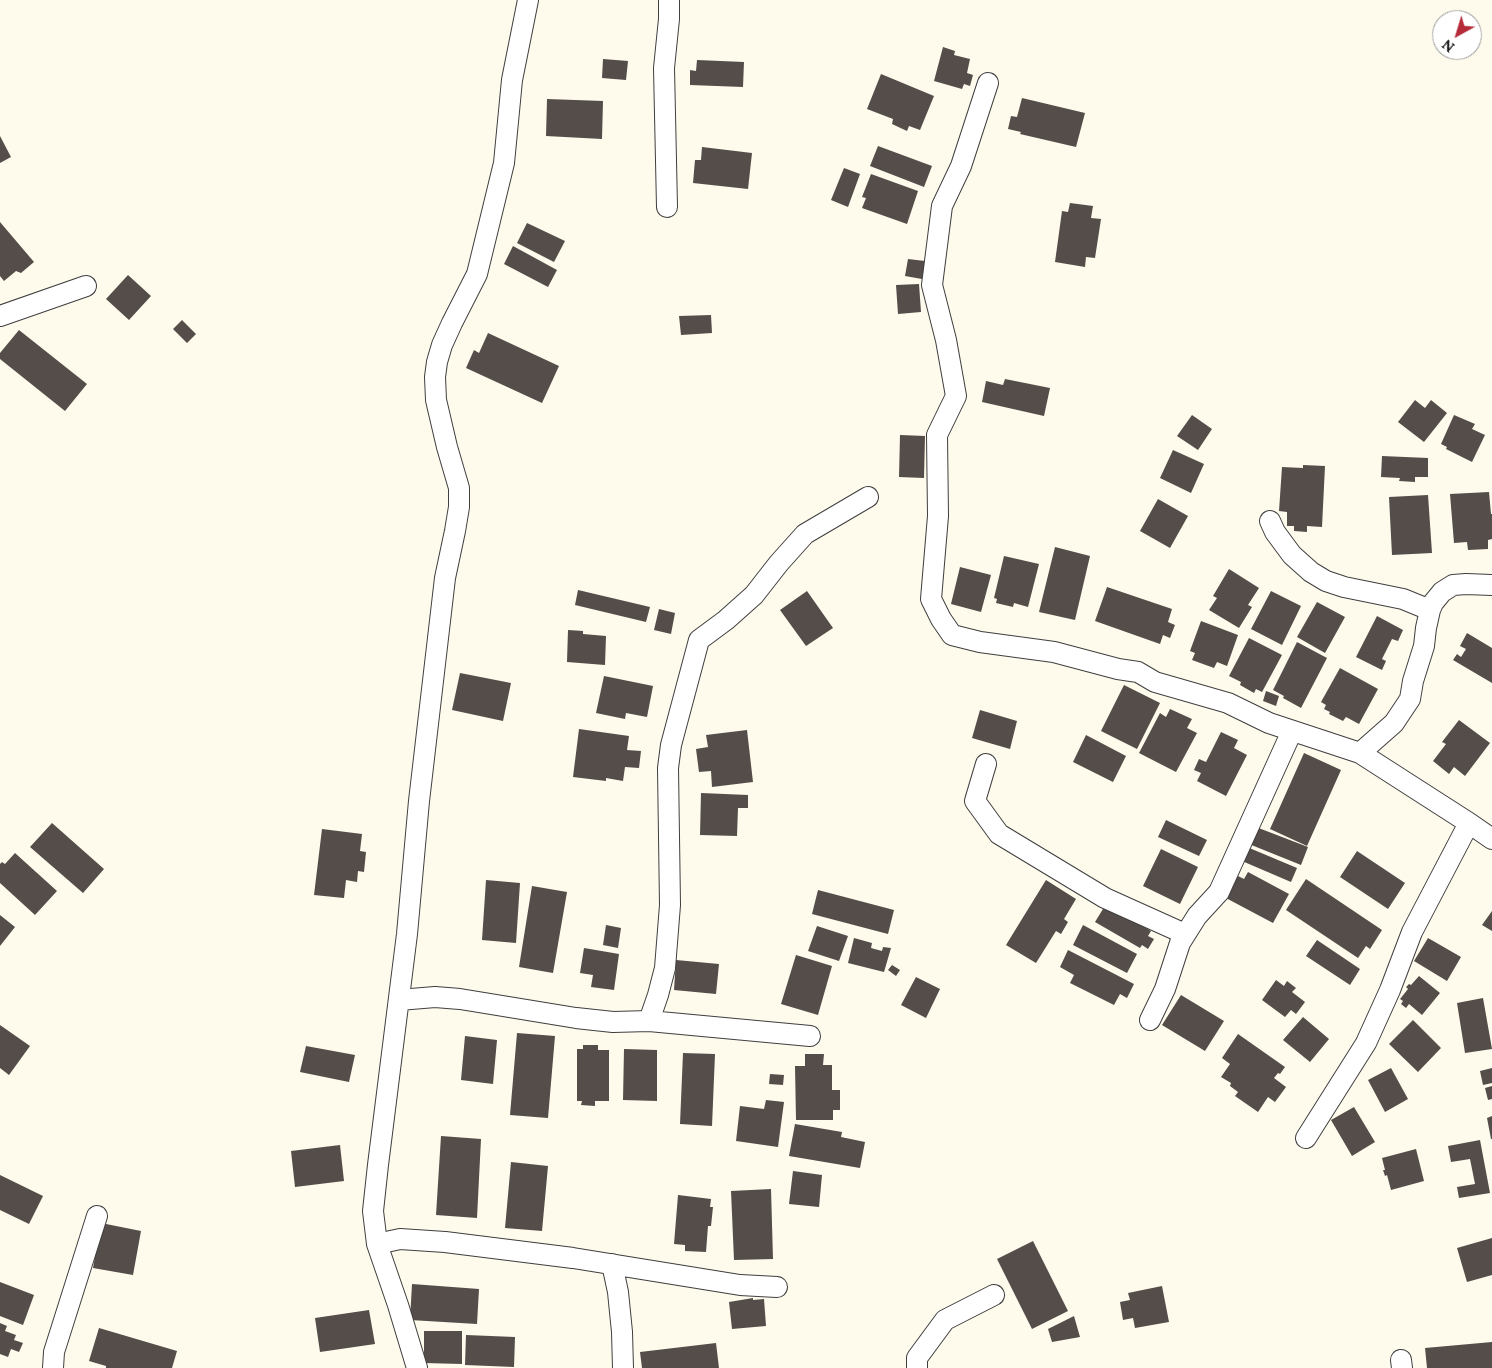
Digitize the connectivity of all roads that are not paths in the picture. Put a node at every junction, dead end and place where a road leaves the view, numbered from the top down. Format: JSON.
{"nodes":[{"id":1,"x":528,"y":0,"type":"edge"},
{"id":2,"x":668,"y":0,"type":"edge"},
{"id":3,"x":988,"y":83,"type":"dead end"},
{"id":4,"x":666,"y":207,"type":"dead end"},
{"id":5,"x":86,"y":286,"type":"dead end"},
{"id":6,"x":0,"y":316,"type":"edge"},
{"id":7,"x":868,"y":497,"type":"dead end"},
{"id":8,"x":1270,"y":521,"type":"dead end"},
{"id":9,"x":1492,"y":585,"type":"edge"},
{"id":10,"x":1430,"y":610,"type":"junction"},
{"id":11,"x":1292,"y":730,"type":"junction"},
{"id":12,"x":1360,"y":753,"type":"junction"},
{"id":13,"x":986,"y":764,"type":"dead end"},
{"id":14,"x":1469,"y":823,"type":"junction"},
{"id":15,"x":1492,"y":839,"type":"edge"},
{"id":16,"x":1185,"y":934,"type":"junction"},
{"id":17,"x":399,"y":1000,"type":"junction"},
{"id":18,"x":1150,"y":1020,"type":"dead end"},
{"id":19,"x":649,"y":1021,"type":"junction"},
{"id":20,"x":810,"y":1036,"type":"dead end"},
{"id":21,"x":1306,"y":1138,"type":"dead end"},
{"id":22,"x":97,"y":1216,"type":"dead end"},
{"id":23,"x":377,"y":1244,"type":"junction"},
{"id":24,"x":612,"y":1264,"type":"junction"},
{"id":25,"x":778,"y":1287,"type":"dead end"},
{"id":26,"x":994,"y":1295,"type":"dead end"},
{"id":27,"x":52,"y":1368,"type":"edge"},
{"id":28,"x":417,"y":1368,"type":"edge"},
{"id":29,"x":623,"y":1368,"type":"edge"},
{"id":30,"x":917,"y":1368,"type":"edge"}],
"edges":[{"from":1,"to":17,"type":"street"},
{"from":2,"to":4,"type":"street"},
{"from":3,"to":11,"type":"street"},
{"from":5,"to":6,"type":"street"},
{"from":7,"to":19,"type":"street"},
{"from":8,"to":10,"type":"street"},
{"from":9,"to":10,"type":"street"},
{"from":10,"to":12,"type":"street"},
{"from":11,"to":12,"type":"street"},
{"from":11,"to":16,"type":"street"},
{"from":12,"to":14,"type":"street"},
{"from":13,"to":16,"type":"street"},
{"from":14,"to":15,"type":"street"},
{"from":14,"to":21,"type":"street"},
{"from":16,"to":18,"type":"street"},
{"from":17,"to":19,"type":"street"},
{"from":17,"to":23,"type":"street"},
{"from":19,"to":20,"type":"street"},
{"from":22,"to":27,"type":"street"},
{"from":23,"to":24,"type":"street"},
{"from":23,"to":28,"type":"street"},
{"from":24,"to":25,"type":"street"},
{"from":24,"to":29,"type":"street"},
{"from":26,"to":30,"type":"street"}]}
